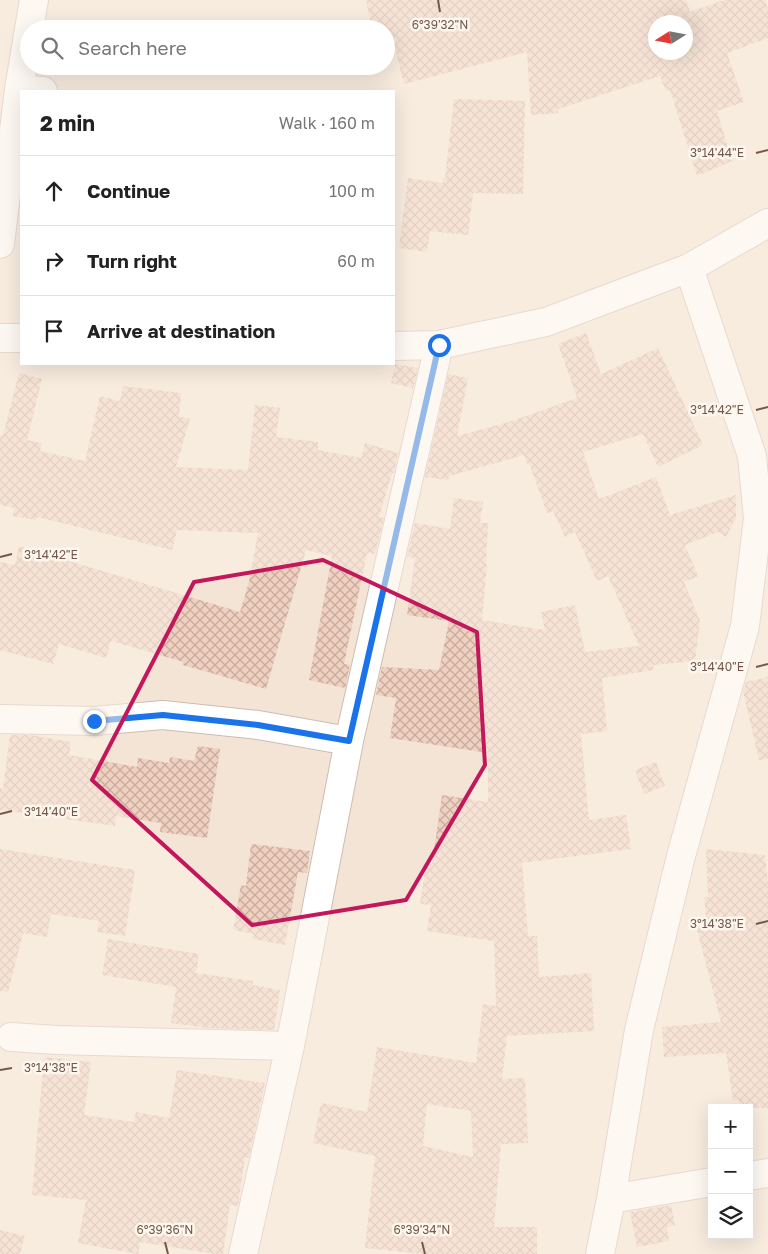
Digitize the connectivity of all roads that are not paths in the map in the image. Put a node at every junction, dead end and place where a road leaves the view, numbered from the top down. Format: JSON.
{"nodes":[{"id":1,"x":34,"y":0,"type":"edge"},
{"id":2,"x":31,"y":20,"type":"edge"},
{"id":3,"x":31,"y":75,"type":"edge"},
{"id":4,"x":31,"y":90,"type":"edge"},
{"id":5,"x":20,"y":145,"type":"edge"},
{"id":6,"x":768,"y":223,"type":"edge"},
{"id":7,"x":0,"y":244,"type":"edge"},
{"id":8,"x":689,"y":268,"type":"junction"},
{"id":9,"x":0,"y":338,"type":"edge"},
{"id":10,"x":20,"y":338,"type":"edge"},
{"id":11,"x":439,"y":345,"type":"junction"},
{"id":12,"x":395,"y":346,"type":"edge"},
{"id":13,"x":757,"y":622,"type":"edge"},
{"id":14,"x":0,"y":719,"type":"edge"},
{"id":15,"x":349,"y":741,"type":"junction"},
{"id":16,"x":11,"y":1037,"type":"dead end"},
{"id":17,"x":290,"y":1046,"type":"junction"},
{"id":18,"x":768,"y":1172,"type":"edge"},
{"id":19,"x":753,"y":1175,"type":"edge"},
{"id":20,"x":708,"y":1183,"type":"edge"},
{"id":21,"x":611,"y":1199,"type":"junction"},
{"id":22,"x":243,"y":1254,"type":"edge"},
{"id":23,"x":600,"y":1254,"type":"edge"}],
"edges":[{"from":1,"to":2,"type":"street"},
{"from":3,"to":4,"type":"street"},
{"from":5,"to":7,"type":"street"},
{"from":6,"to":8,"type":"street"},
{"from":8,"to":11,"type":"street"},
{"from":8,"to":13,"type":"street"},
{"from":9,"to":10,"type":"street"},
{"from":11,"to":12,"type":"street"},
{"from":11,"to":15,"type":"street"},
{"from":13,"to":21,"type":"street"},
{"from":14,"to":15,"type":"street"},
{"from":15,"to":17,"type":"street"},
{"from":16,"to":17,"type":"street"},
{"from":17,"to":22,"type":"street"},
{"from":18,"to":19,"type":"street"},
{"from":20,"to":21,"type":"street"},
{"from":21,"to":23,"type":"street"}]}
